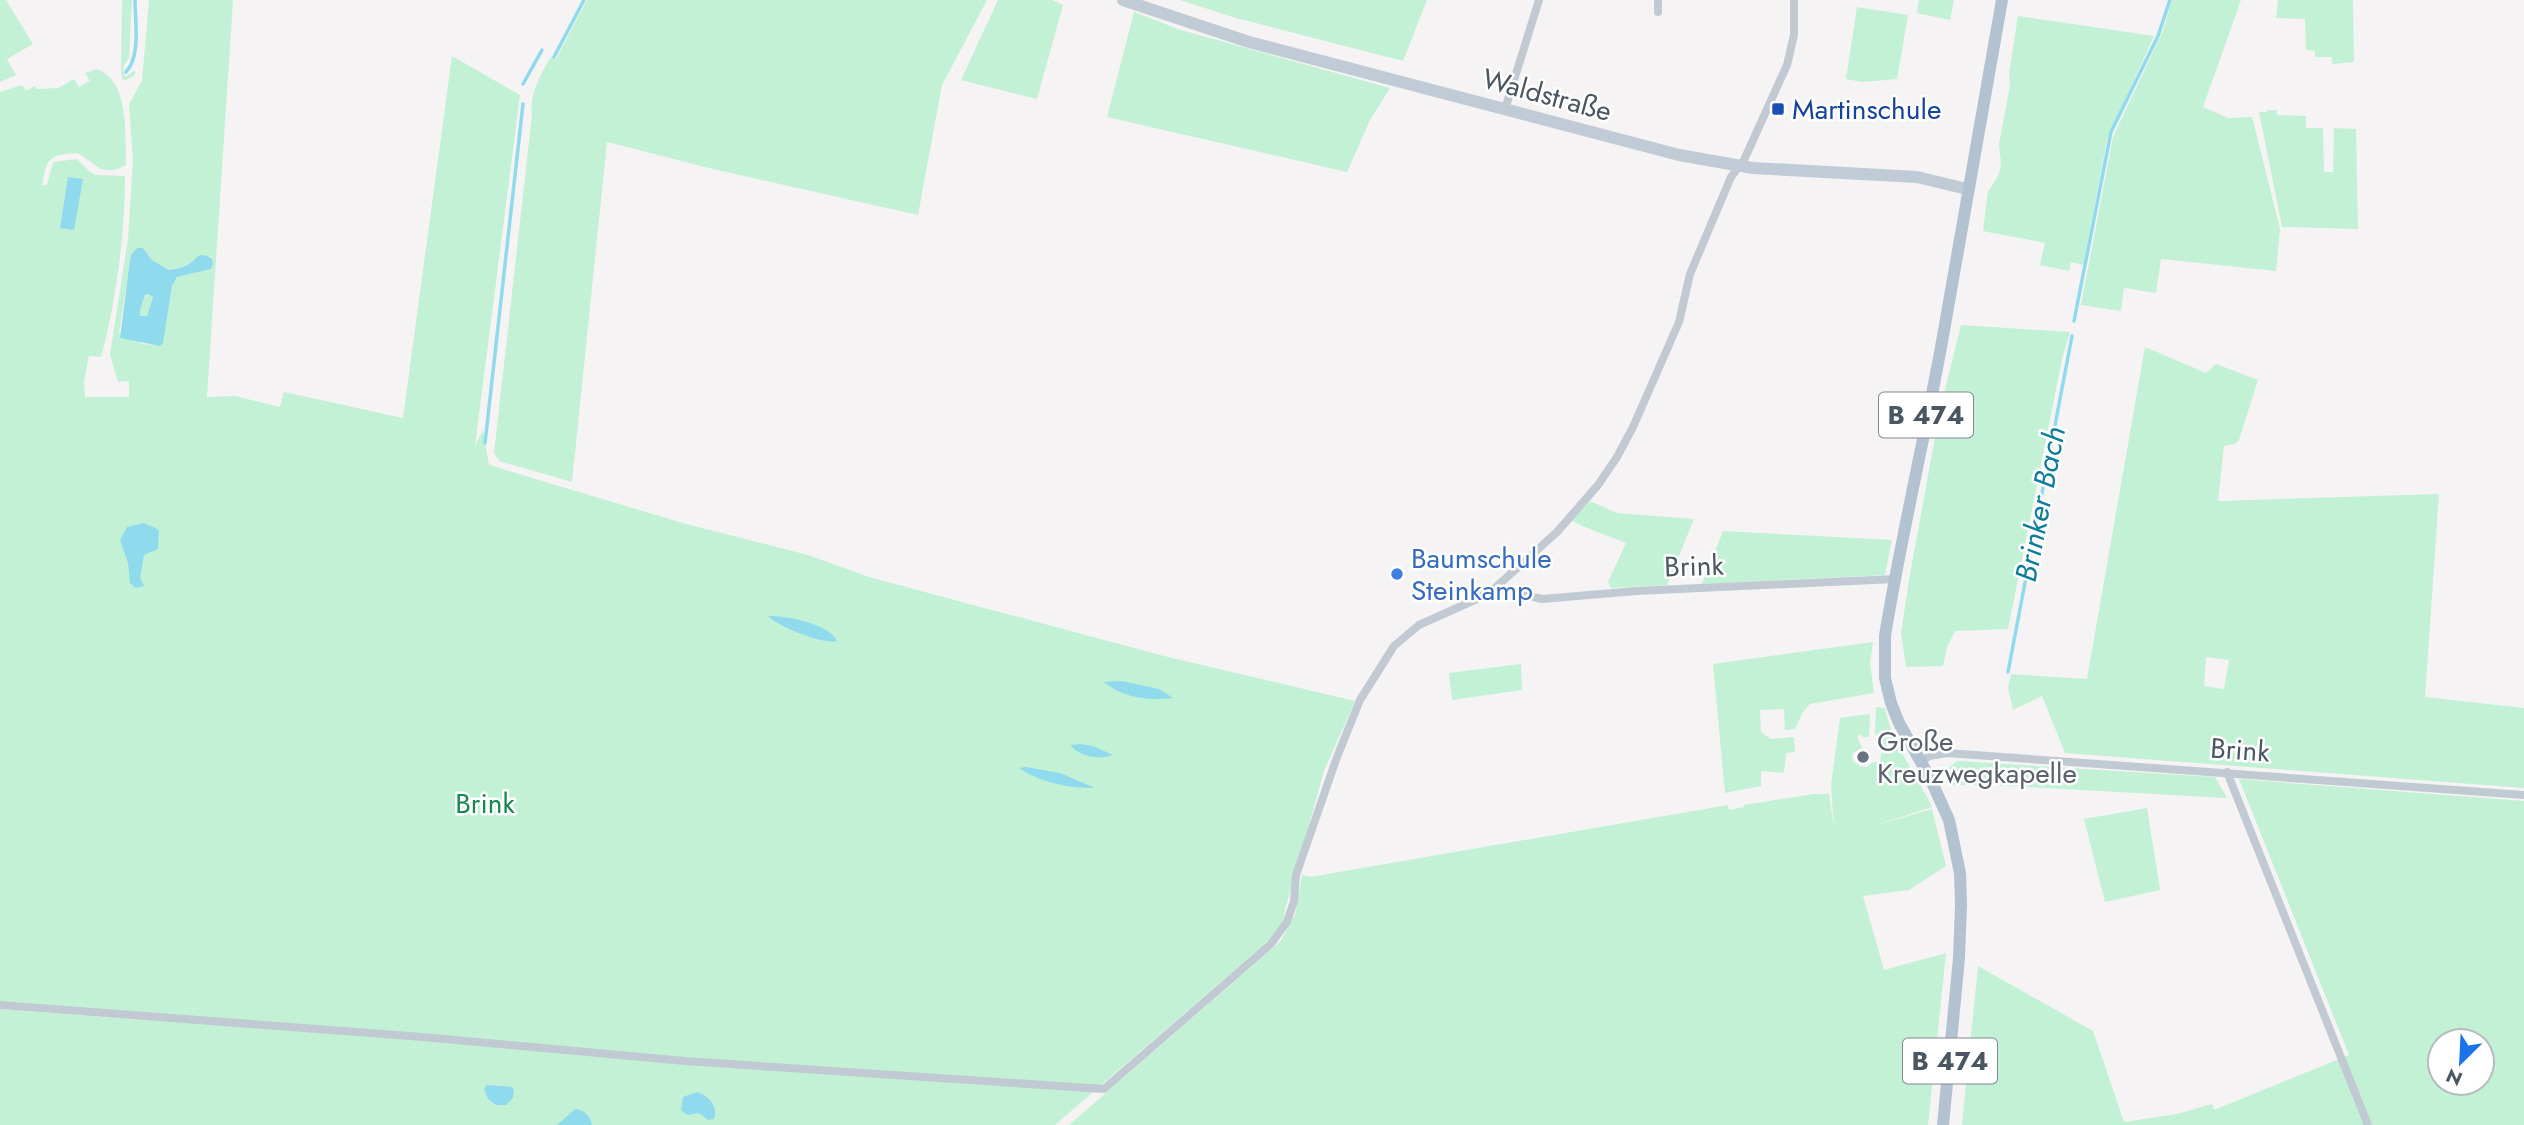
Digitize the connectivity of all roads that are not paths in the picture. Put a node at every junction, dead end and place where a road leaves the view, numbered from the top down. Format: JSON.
{"nodes":[{"id":1,"x":1123,"y":0,"type":"edge"},
{"id":2,"x":1539,"y":0,"type":"edge"},
{"id":3,"x":1658,"y":0,"type":"edge"},
{"id":4,"x":1794,"y":0,"type":"edge"},
{"id":5,"x":2002,"y":0,"type":"edge"},
{"id":6,"x":1658,"y":12,"type":"dead end"},
{"id":7,"x":1505,"y":109,"type":"junction"},
{"id":8,"x":1739,"y":166,"type":"junction"},
{"id":9,"x":1967,"y":188,"type":"junction"},
{"id":10,"x":1895,"y":579,"type":"junction"},
{"id":11,"x":1496,"y":588,"type":"junction"},
{"id":12,"x":1921,"y":762,"type":"junction"},
{"id":13,"x":2227,"y":772,"type":"junction"},
{"id":14,"x":2524,"y":795,"type":"edge"},
{"id":15,"x":0,"y":1005,"type":"edge"},
{"id":16,"x":1943,"y":1125,"type":"edge"},
{"id":17,"x":2368,"y":1125,"type":"edge"}],
"edges":[{"from":1,"to":7,"type":"street","name":"Waldstraße"},
{"from":2,"to":7,"type":"street"},
{"from":3,"to":6,"type":"street"},
{"from":4,"to":8,"type":"street"},
{"from":5,"to":9,"type":"main road","number":"B 474"},
{"from":7,"to":8,"type":"street","name":"Waldstraße"},
{"from":8,"to":9,"type":"street","name":"Waldstraße"},
{"from":8,"to":11,"type":"street"},
{"from":9,"to":10,"type":"main road","number":"B 474"},
{"from":10,"to":11,"type":"street","name":"Brink"},
{"from":10,"to":12,"type":"main road","number":"B 474"},
{"from":11,"to":15,"type":"street"},
{"from":12,"to":13,"type":"street","name":"Brink"},
{"from":12,"to":16,"type":"main road","number":"B 474"},
{"from":13,"to":14,"type":"street","name":"Brink"},
{"from":13,"to":17,"type":"street"}]}
